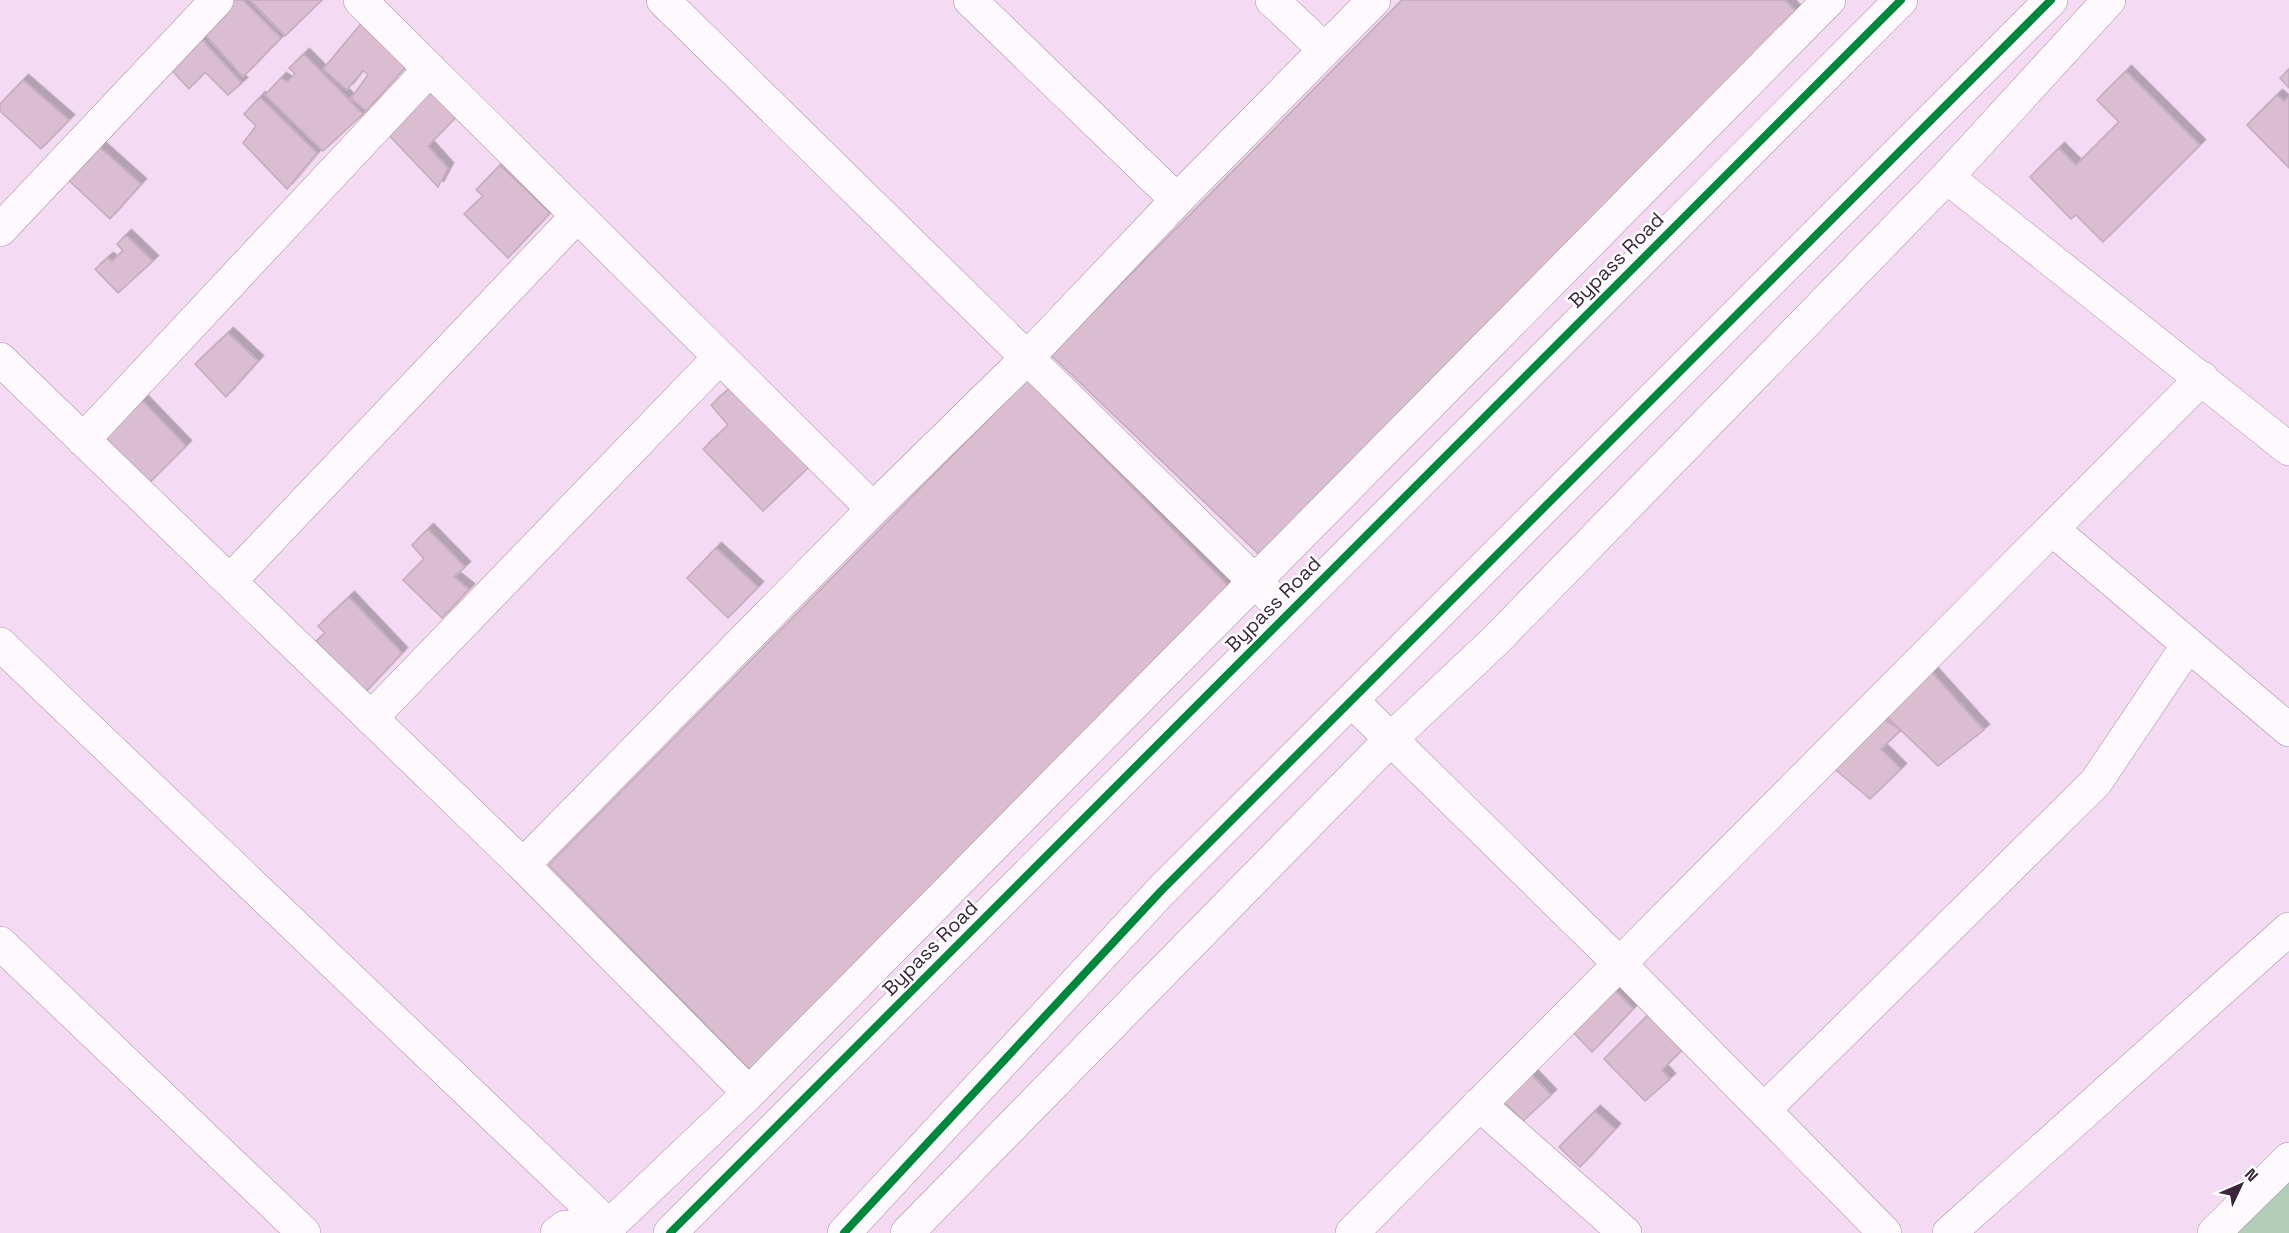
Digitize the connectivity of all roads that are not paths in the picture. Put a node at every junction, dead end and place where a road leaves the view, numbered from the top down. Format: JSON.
{"nodes":[{"id":1,"x":217,"y":0,"type":"edge"},
{"id":2,"x":360,"y":0,"type":"edge"},
{"id":3,"x":663,"y":0,"type":"edge"},
{"id":4,"x":970,"y":0,"type":"edge"},
{"id":5,"x":1272,"y":0,"type":"edge"},
{"id":6,"x":1374,"y":0,"type":"edge"},
{"id":7,"x":1901,"y":0,"type":"edge"},
{"id":8,"x":2051,"y":0,"type":"edge"},
{"id":9,"x":2109,"y":0,"type":"edge"},
{"id":10,"x":1824,"y":2,"type":"edge"},
{"id":11,"x":1325,"y":50,"type":"junction"},
{"id":12,"x":430,"y":69,"type":"junction"},
{"id":13,"x":1947,"y":177,"type":"junction"},
{"id":14,"x":1177,"y":200,"type":"junction"},
{"id":15,"x":577,"y":216,"type":"junction"},
{"id":16,"x":0,"y":230,"type":"edge"},
{"id":17,"x":720,"y":357,"type":"junction"},
{"id":18,"x":1027,"y":358,"type":"junction"},
{"id":19,"x":0,"y":360,"type":"edge"},
{"id":20,"x":2202,"y":378,"type":"junction"},
{"id":21,"x":83,"y":440,"type":"junction"},
{"id":22,"x":2289,"y":449,"type":"edge"},
{"id":23,"x":873,"y":509,"type":"junction"},
{"id":24,"x":2052,"y":529,"type":"junction"},
{"id":25,"x":230,"y":581,"type":"junction"},
{"id":26,"x":1254,"y":584,"type":"junction"},
{"id":27,"x":1287,"y":613,"type":"junction"},
{"id":28,"x":0,"y":644,"type":"edge"},
{"id":29,"x":2188,"y":645,"type":"junction"},
{"id":30,"x":1352,"y":701,"type":"junction"},
{"id":31,"x":371,"y":718,"type":"junction"},
{"id":32,"x":2289,"y":730,"type":"edge"},
{"id":33,"x":1391,"y":739,"type":"junction"},
{"id":34,"x":523,"y":865,"type":"junction"},
{"id":35,"x":2289,"y":929,"type":"edge"},
{"id":36,"x":0,"y":943,"type":"edge"},
{"id":37,"x":1619,"y":963,"type":"junction"},
{"id":38,"x":749,"y":1093,"type":"junction"},
{"id":39,"x":1479,"y":1104,"type":"junction"},
{"id":40,"x":1764,"y":1110,"type":"junction"},
{"id":41,"x":2289,"y":1159,"type":"edge"},
{"id":42,"x":609,"y":1226,"type":"junction"},
{"id":43,"x":304,"y":1233,"type":"edge"},
{"id":44,"x":557,"y":1233,"type":"edge"},
{"id":45,"x":670,"y":1233,"type":"edge"},
{"id":46,"x":844,"y":1233,"type":"edge"},
{"id":47,"x":907,"y":1233,"type":"edge"},
{"id":48,"x":1352,"y":1233,"type":"edge"},
{"id":49,"x":1626,"y":1233,"type":"edge"},
{"id":50,"x":1885,"y":1233,"type":"edge"},
{"id":51,"x":1949,"y":1233,"type":"edge"},
{"id":52,"x":2214,"y":1233,"type":"edge"}],
"edges":[{"from":1,"to":16,"type":"street"},
{"from":2,"to":12,"type":"street"},
{"from":3,"to":18,"type":"street"},
{"from":4,"to":14,"type":"street"},
{"from":5,"to":11,"type":"street"},
{"from":6,"to":11,"type":"street"},
{"from":7,"to":27,"type":"street","name":"Bypass Road"},
{"from":8,"to":30,"type":"street"},
{"from":9,"to":13,"type":"street"},
{"from":10,"to":26,"type":"street"},
{"from":11,"to":14,"type":"street"},
{"from":12,"to":15,"type":"street"},
{"from":12,"to":21,"type":"street"},
{"from":13,"to":20,"type":"street"},
{"from":13,"to":33,"type":"street"},
{"from":14,"to":18,"type":"street"},
{"from":15,"to":17,"type":"street"},
{"from":15,"to":25,"type":"street"},
{"from":17,"to":23,"type":"street"},
{"from":17,"to":31,"type":"street"},
{"from":18,"to":23,"type":"street"},
{"from":18,"to":26,"type":"street"},
{"from":19,"to":21,"type":"street"},
{"from":20,"to":22,"type":"street"},
{"from":20,"to":24,"type":"street"},
{"from":21,"to":25,"type":"street"},
{"from":23,"to":34,"type":"street"},
{"from":24,"to":29,"type":"street"},
{"from":24,"to":37,"type":"street"},
{"from":25,"to":31,"type":"street"},
{"from":26,"to":27,"type":"street"},
{"from":26,"to":38,"type":"street"},
{"from":27,"to":45,"type":"street","name":"Bypass Road"},
{"from":28,"to":42,"type":"street"},
{"from":29,"to":32,"type":"street"},
{"from":29,"to":40,"type":"street"},
{"from":30,"to":33,"type":"street"},
{"from":30,"to":46,"type":"street"},
{"from":31,"to":34,"type":"street"},
{"from":33,"to":37,"type":"street"},
{"from":33,"to":47,"type":"street"},
{"from":34,"to":38,"type":"street"},
{"from":35,"to":51,"type":"street"},
{"from":36,"to":43,"type":"street"},
{"from":37,"to":39,"type":"street"},
{"from":37,"to":40,"type":"street"},
{"from":38,"to":42,"type":"street"},
{"from":39,"to":48,"type":"street"},
{"from":39,"to":49,"type":"street"},
{"from":40,"to":50,"type":"street"},
{"from":41,"to":52,"type":"street"},
{"from":42,"to":44,"type":"street"}]}
